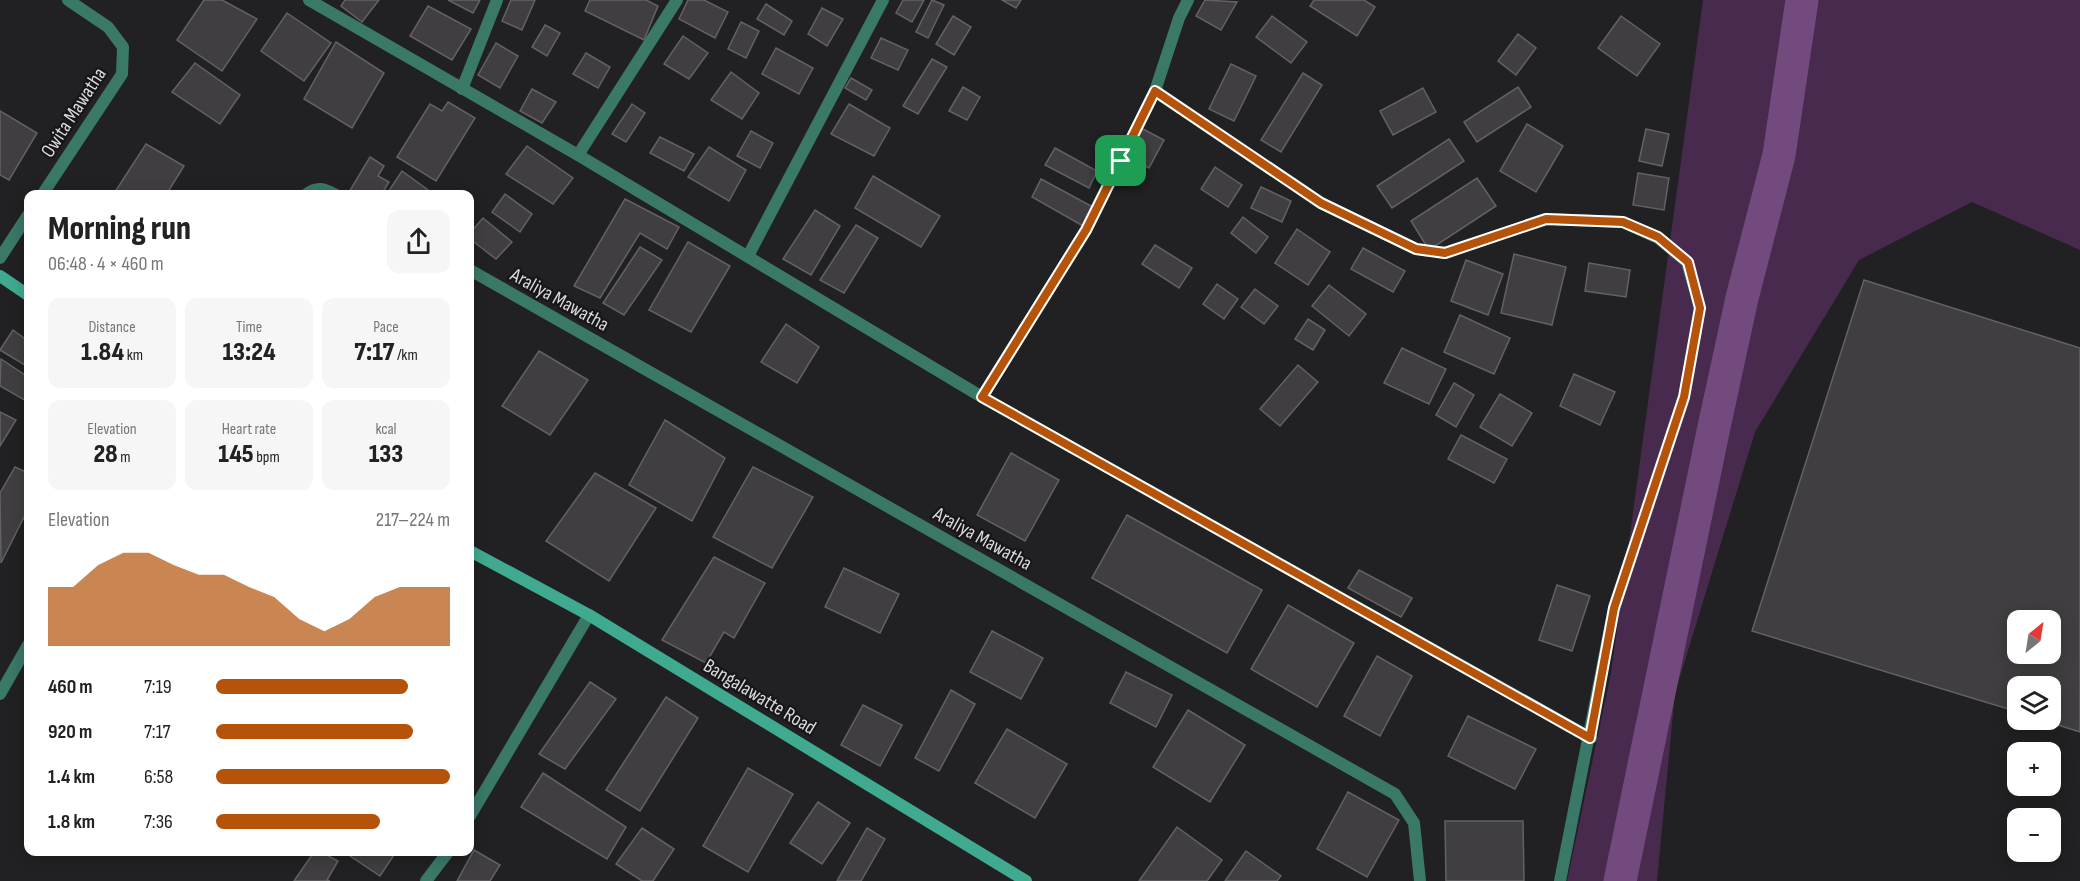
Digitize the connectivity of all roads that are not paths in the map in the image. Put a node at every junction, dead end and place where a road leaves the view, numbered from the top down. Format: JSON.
{"nodes":[{"id":1,"x":68,"y":0,"type":"edge"},
{"id":2,"x":309,"y":0,"type":"edge"},
{"id":3,"x":497,"y":0,"type":"edge"},
{"id":4,"x":677,"y":0,"type":"edge"},
{"id":5,"x":883,"y":0,"type":"edge"},
{"id":6,"x":1188,"y":0,"type":"edge"},
{"id":7,"x":462,"y":89,"type":"junction"},
{"id":8,"x":1155,"y":91,"type":"junction"},
{"id":9,"x":578,"y":155,"type":"junction"},
{"id":10,"x":45,"y":190,"type":"edge"},
{"id":11,"x":312,"y":190,"type":"edge"},
{"id":12,"x":327,"y":190,"type":"edge"},
{"id":13,"x":24,"y":221,"type":"edge"},
{"id":14,"x":748,"y":256,"type":"junction"},
{"id":15,"x":0,"y":258,"type":"edge"},
{"id":16,"x":474,"y":272,"type":"edge"},
{"id":17,"x":0,"y":276,"type":"edge"},
{"id":18,"x":24,"y":292,"type":"edge"},
{"id":19,"x":982,"y":397,"type":"junction"},
{"id":20,"x":474,"y":553,"type":"edge"},
{"id":21,"x":589,"y":615,"type":"junction"},
{"id":22,"x":24,"y":652,"type":"edge"},
{"id":23,"x":0,"y":694,"type":"edge"},
{"id":24,"x":1590,"y":738,"type":"junction"},
{"id":25,"x":474,"y":809,"type":"edge"},
{"id":26,"x":445,"y":856,"type":"edge"},
{"id":27,"x":426,"y":881,"type":"edge"},
{"id":28,"x":1024,"y":881,"type":"edge"},
{"id":29,"x":1420,"y":881,"type":"edge"},
{"id":30,"x":1560,"y":881,"type":"edge"}],
"edges":[{"from":1,"to":10,"type":"street","name":"Owita Mawatha"},
{"from":2,"to":7,"type":"street"},
{"from":3,"to":7,"type":"street"},
{"from":4,"to":9,"type":"street"},
{"from":5,"to":14,"type":"street"},
{"from":6,"to":8,"type":"street"},
{"from":7,"to":9,"type":"street"},
{"from":8,"to":19,"type":"street"},
{"from":8,"to":24,"type":"street"},
{"from":9,"to":14,"type":"street"},
{"from":11,"to":12,"type":"street"},
{"from":13,"to":15,"type":"street"},
{"from":14,"to":19,"type":"street"},
{"from":16,"to":29,"type":"street","name":"Araliya Mawatha"},
{"from":17,"to":18,"type":"street"},
{"from":19,"to":24,"type":"street"},
{"from":20,"to":21,"type":"street","name":"Bangalawatte Road"},
{"from":21,"to":25,"type":"street"},
{"from":21,"to":28,"type":"street","name":"Bangalawatte Road"},
{"from":22,"to":23,"type":"street"},
{"from":24,"to":30,"type":"street"},
{"from":26,"to":27,"type":"street"}]}
